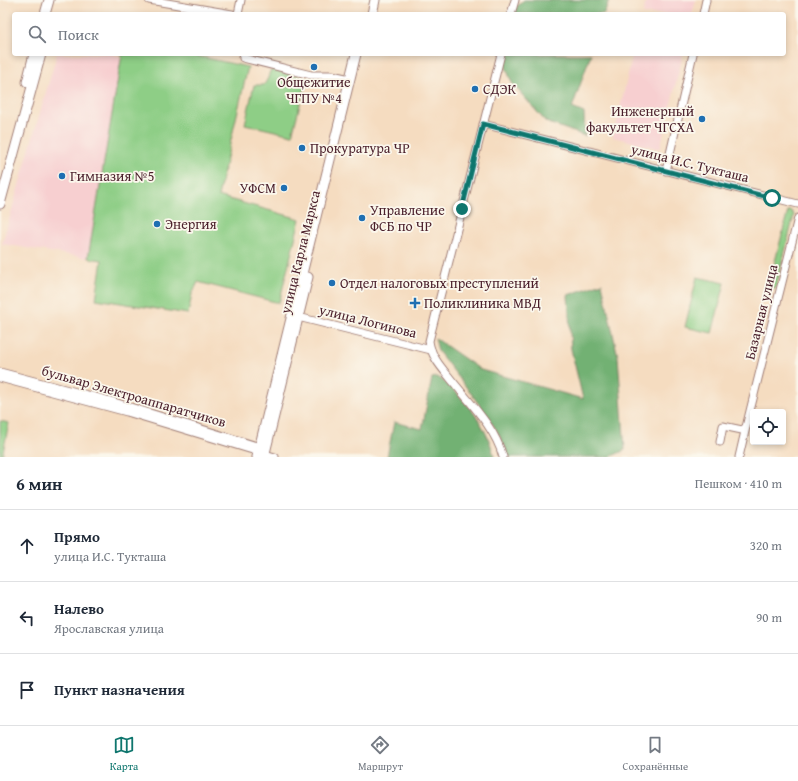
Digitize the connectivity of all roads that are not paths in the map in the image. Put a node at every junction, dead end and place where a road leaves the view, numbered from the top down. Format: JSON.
{"nodes":[{"id":1,"x":49,"y":0,"type":"edge"},
{"id":2,"x":56,"y":0,"type":"edge"},
{"id":3,"x":149,"y":0,"type":"edge"},
{"id":4,"x":241,"y":0,"type":"edge"},
{"id":5,"x":369,"y":0,"type":"edge"},
{"id":6,"x":375,"y":0,"type":"edge"},
{"id":7,"x":515,"y":0,"type":"edge"},
{"id":8,"x":706,"y":0,"type":"edge"},
{"id":9,"x":49,"y":12,"type":"edge"},
{"id":10,"x":50,"y":12,"type":"edge"},
{"id":11,"x":220,"y":12,"type":"edge"},
{"id":12,"x":238,"y":12,"type":"edge"},
{"id":13,"x":366,"y":12,"type":"edge"},
{"id":14,"x":372,"y":12,"type":"edge"},
{"id":15,"x":512,"y":12,"type":"edge"},
{"id":16,"x":703,"y":12,"type":"edge"},
{"id":17,"x":33,"y":56,"type":"edge"},
{"id":18,"x":40,"y":56,"type":"edge"},
{"id":19,"x":244,"y":56,"type":"edge"},
{"id":20,"x":356,"y":56,"type":"edge"},
{"id":21,"x":361,"y":56,"type":"edge"},
{"id":22,"x":500,"y":56,"type":"edge"},
{"id":23,"x":693,"y":56,"type":"edge"},
{"id":24,"x":353,"y":80,"type":"junction"},
{"id":25,"x":483,"y":124,"type":"junction"},
{"id":26,"x":666,"y":171,"type":"junction"},
{"id":27,"x":0,"y":180,"type":"edge"},
{"id":28,"x":0,"y":204,"type":"edge"},
{"id":29,"x":798,"y":204,"type":"edge"},
{"id":30,"x":798,"y":218,"type":"edge"},
{"id":31,"x":295,"y":317,"type":"junction"},
{"id":32,"x":431,"y":350,"type":"junction"},
{"id":33,"x":0,"y":372,"type":"edge"},
{"id":34,"x":0,"y":378,"type":"edge"},
{"id":35,"x":746,"y":426,"type":"junction"},
{"id":36,"x":720,"y":442,"type":"dead end"},
{"id":37,"x":261,"y":454,"type":"edge"},
{"id":38,"x":275,"y":457,"type":"edge"},
{"id":39,"x":503,"y":457,"type":"edge"},
{"id":40,"x":739,"y":457,"type":"edge"}],
"edges":[{"from":1,"to":9,"type":"main road"},
{"from":2,"to":10,"type":"main road"},
{"from":3,"to":11,"type":"street"},
{"from":4,"to":12,"type":"street"},
{"from":5,"to":13,"type":"main road"},
{"from":6,"to":14,"type":"main road"},
{"from":7,"to":15,"type":"street"},
{"from":8,"to":16,"type":"street"},
{"from":17,"to":27,"type":"main road"},
{"from":18,"to":28,"type":"main road"},
{"from":19,"to":24,"type":"street"},
{"from":20,"to":24,"type":"main road","name":"улица Карла Маркса"},
{"from":21,"to":24,"type":"main road","name":"улица Карла Маркса"},
{"from":22,"to":25,"type":"street"},
{"from":23,"to":26,"type":"street"},
{"from":24,"to":31,"type":"main road","name":"улица Карла Маркса"},
{"from":25,"to":26,"type":"street","name":"улица И.С. Тукташа"},
{"from":25,"to":32,"type":"street"},
{"from":26,"to":29,"type":"street","name":"улица И.С. Тукташа"},
{"from":30,"to":35,"type":"street","name":"Базарная улица"},
{"from":31,"to":32,"type":"street","name":"улица Логинова"},
{"from":31,"to":37,"type":"main road","name":"улица Карла Маркса"},
{"from":32,"to":39,"type":"street"},
{"from":33,"to":37,"type":"street","name":"бульвар Электроаппаратчиков"},
{"from":34,"to":37,"type":"street","name":"бульвар Электроаппаратчиков"},
{"from":35,"to":36,"type":"street"},
{"from":35,"to":40,"type":"street","name":"Базарная улица"},
{"from":37,"to":38,"type":"street"}]}
